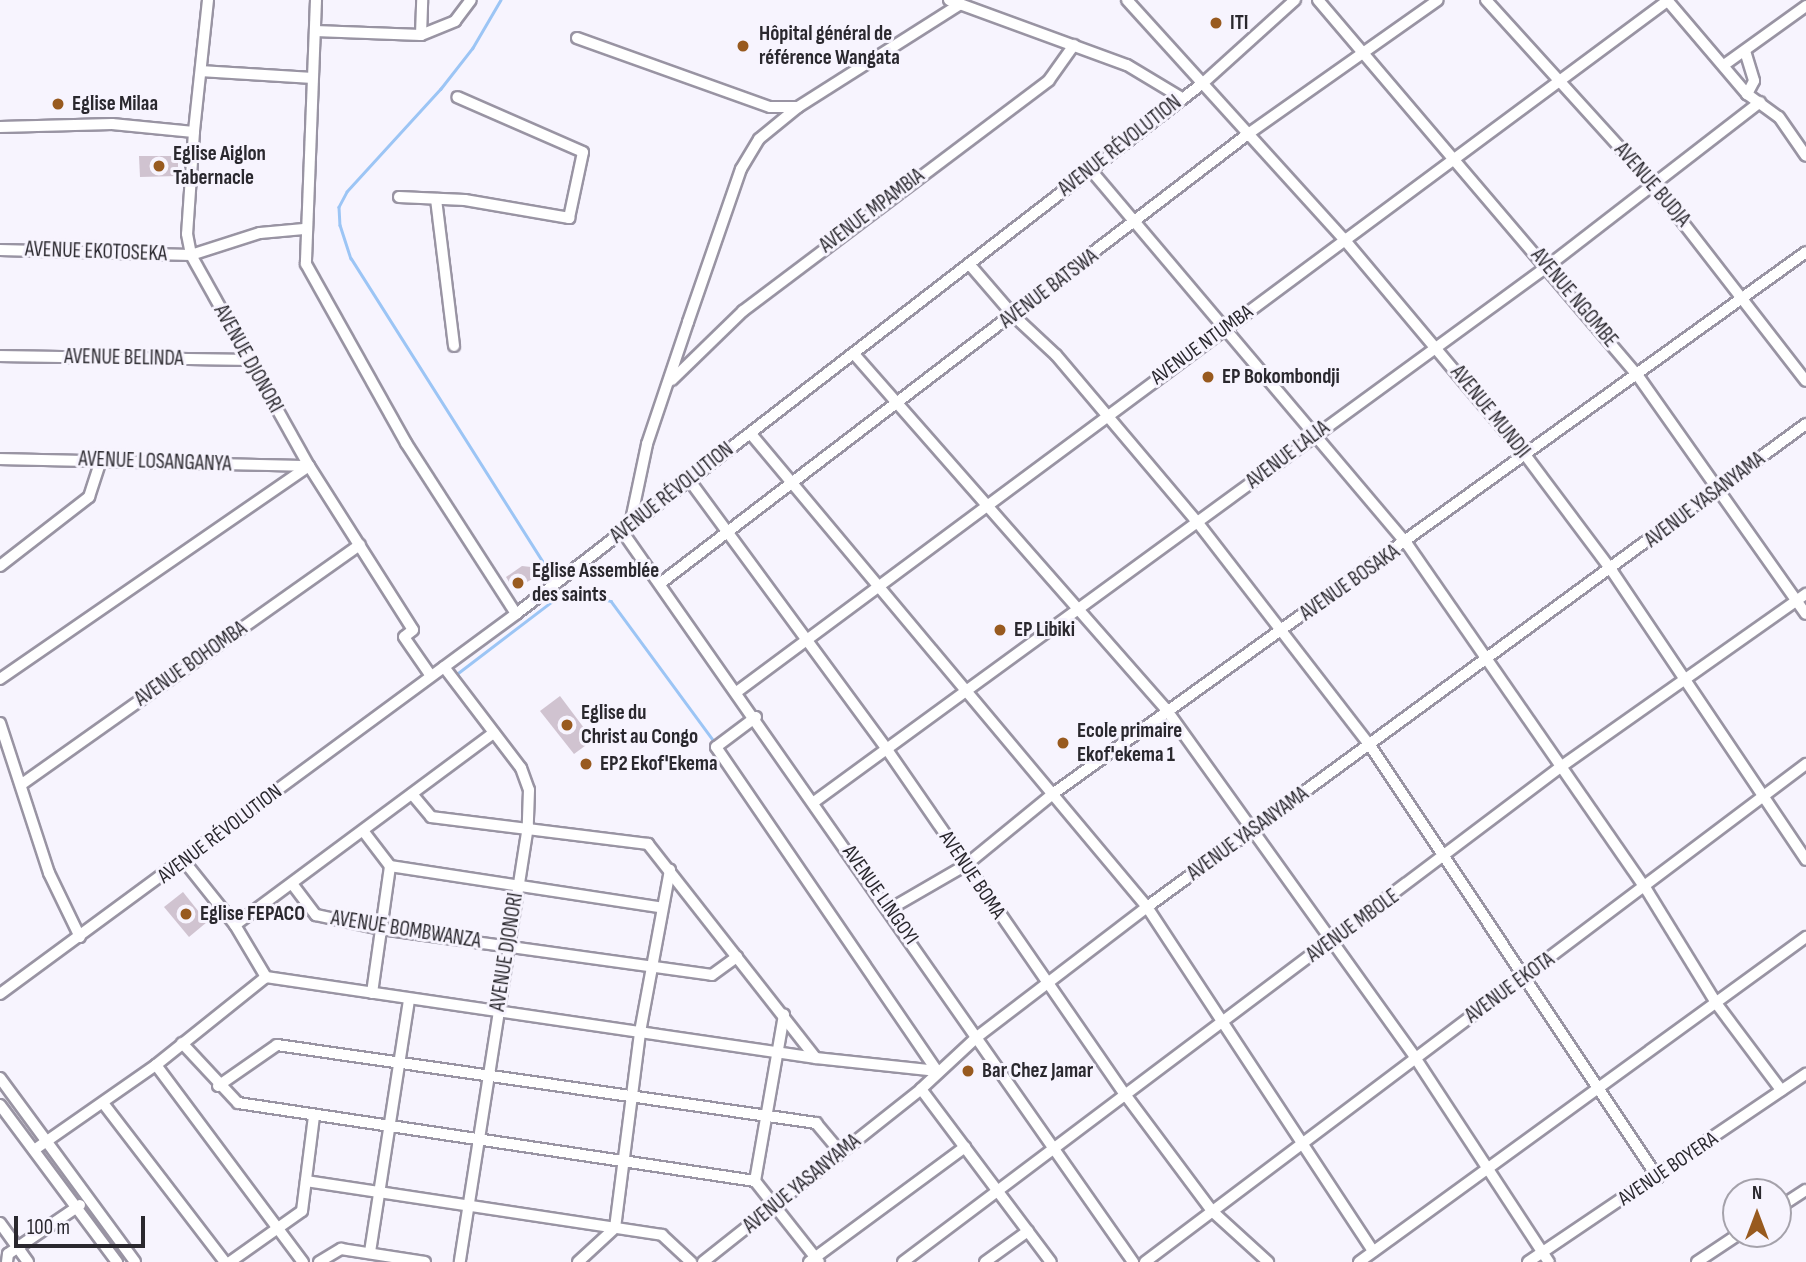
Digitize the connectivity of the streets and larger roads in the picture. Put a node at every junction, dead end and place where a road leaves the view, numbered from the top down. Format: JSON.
{"nodes":[{"id":1,"x":208,"y":0,"type":"edge"},
{"id":2,"x":316,"y":0,"type":"edge"},
{"id":3,"x":422,"y":0,"type":"edge"},
{"id":4,"x":471,"y":0,"type":"edge"},
{"id":5,"x":1127,"y":0,"type":"edge"},
{"id":6,"x":1296,"y":0,"type":"edge"},
{"id":7,"x":1318,"y":0,"type":"edge"},
{"id":8,"x":1438,"y":0,"type":"edge"},
{"id":9,"x":1486,"y":0,"type":"edge"},
{"id":10,"x":1667,"y":0,"type":"edge"},
{"id":11,"x":954,"y":2,"type":"edge"},
{"id":12,"x":1806,"y":6,"type":"edge"},
{"id":13,"x":315,"y":31,"type":"junction"},
{"id":14,"x":421,"y":35,"type":"junction"},
{"id":15,"x":577,"y":38,"type":"dead end"},
{"id":16,"x":1074,"y":45,"type":"junction"},
{"id":17,"x":1745,"y":51,"type":"junction"},
{"id":18,"x":1362,"y":54,"type":"junction"},
{"id":19,"x":1724,"y":65,"type":"junction"},
{"id":20,"x":201,"y":71,"type":"junction"},
{"id":21,"x":312,"y":78,"type":"junction"},
{"id":22,"x":1561,"y":82,"type":"junction"},
{"id":23,"x":1203,"y":83,"type":"junction"},
{"id":24,"x":1747,"y":94,"type":"junction"},
{"id":25,"x":457,"y":97,"type":"dead end"},
{"id":26,"x":1182,"y":98,"type":"junction"},
{"id":27,"x":1760,"y":102,"type":"junction"},
{"id":28,"x":798,"y":107,"type":"junction"},
{"id":29,"x":0,"y":127,"type":"edge"},
{"id":30,"x":194,"y":132,"type":"junction"},
{"id":31,"x":1248,"y":134,"type":"junction"},
{"id":32,"x":1453,"y":156,"type":"junction"},
{"id":33,"x":1806,"y":156,"type":"edge"},
{"id":34,"x":1090,"y":169,"type":"junction"},
{"id":35,"x":1653,"y":184,"type":"junction"},
{"id":36,"x":399,"y":197,"type":"dead end"},
{"id":37,"x":436,"y":199,"type":"junction"},
{"id":38,"x":1134,"y":225,"type":"junction"},
{"id":39,"x":304,"y":229,"type":"junction"},
{"id":40,"x":1343,"y":238,"type":"junction"},
{"id":41,"x":0,"y":250,"type":"edge"},
{"id":42,"x":1806,"y":252,"type":"edge"},
{"id":43,"x":191,"y":255,"type":"junction"},
{"id":44,"x":971,"y":265,"type":"junction"},
{"id":45,"x":1548,"y":266,"type":"junction"},
{"id":46,"x":1746,"y":298,"type":"junction"},
{"id":47,"x":1013,"y":316,"type":"junction"},
{"id":48,"x":1227,"y":330,"type":"junction"},
{"id":49,"x":1435,"y":344,"type":"junction"},
{"id":50,"x":453,"y":346,"type":"dead end"},
{"id":51,"x":854,"y":354,"type":"junction"},
{"id":52,"x":0,"y":356,"type":"edge"},
{"id":53,"x":247,"y":360,"type":"junction"},
{"id":54,"x":1638,"y":376,"type":"junction"},
{"id":55,"x":672,"y":381,"type":"junction"},
{"id":56,"x":1806,"y":381,"type":"edge"},
{"id":57,"x":895,"y":404,"type":"junction"},
{"id":58,"x":1106,"y":414,"type":"junction"},
{"id":59,"x":1806,"y":424,"type":"edge"},
{"id":60,"x":751,"y":434,"type":"junction"},
{"id":61,"x":1315,"y":434,"type":"junction"},
{"id":62,"x":1526,"y":456,"type":"junction"},
{"id":63,"x":0,"y":458,"type":"edge"},
{"id":64,"x":101,"y":460,"type":"junction"},
{"id":65,"x":309,"y":466,"type":"junction"},
{"id":66,"x":687,"y":477,"type":"junction"},
{"id":67,"x":793,"y":485,"type":"junction"},
{"id":68,"x":1721,"y":487,"type":"junction"},
{"id":69,"x":992,"y":508,"type":"junction"},
{"id":70,"x":1198,"y":523,"type":"junction"},
{"id":71,"x":626,"y":528,"type":"junction"},
{"id":72,"x":728,"y":532,"type":"junction"},
{"id":73,"x":1407,"y":544,"type":"junction"},
{"id":74,"x":359,"y":545,"type":"junction"},
{"id":75,"x":0,"y":566,"type":"edge"},
{"id":76,"x":1612,"y":571,"type":"junction"},
{"id":77,"x":662,"y":582,"type":"junction"},
{"id":78,"x":879,"y":587,"type":"junction"},
{"id":79,"x":1802,"y":598,"type":"edge"},
{"id":80,"x":1076,"y":606,"type":"junction"},
{"id":81,"x":516,"y":614,"type":"junction"},
{"id":82,"x":1806,"y":614,"type":"edge"},
{"id":83,"x":1282,"y":631,"type":"junction"},
{"id":84,"x":808,"y":642,"type":"junction"},
{"id":85,"x":1491,"y":659,"type":"junction"},
{"id":86,"x":444,"y":667,"type":"junction"},
{"id":87,"x":432,"y":676,"type":"junction"},
{"id":88,"x":0,"y":679,"type":"edge"},
{"id":89,"x":1687,"y":680,"type":"junction"},
{"id":90,"x":967,"y":690,"type":"junction"},
{"id":91,"x":738,"y":691,"type":"junction"},
{"id":92,"x":1168,"y":712,"type":"junction"},
{"id":93,"x":756,"y":717,"type":"junction"},
{"id":94,"x":0,"y":723,"type":"edge"},
{"id":95,"x":494,"y":733,"type":"junction"},
{"id":96,"x":1369,"y":744,"type":"junction"},
{"id":97,"x":888,"y":751,"type":"junction"},
{"id":98,"x":1806,"y":764,"type":"edge"},
{"id":99,"x":1562,"y":766,"type":"junction"},
{"id":100,"x":22,"y":784,"type":"junction"},
{"id":101,"x":1054,"y":793,"type":"junction"},
{"id":102,"x":412,"y":794,"type":"junction"},
{"id":103,"x":1764,"y":796,"type":"junction"},
{"id":104,"x":814,"y":802,"type":"junction"},
{"id":105,"x":528,"y":826,"type":"junction"},
{"id":106,"x":1256,"y":829,"type":"junction"},
{"id":107,"x":364,"y":832,"type":"junction"},
{"id":108,"x":1446,"y":858,"type":"junction"},
{"id":109,"x":1806,"y":860,"type":"edge"},
{"id":110,"x":184,"y":861,"type":"junction"},
{"id":111,"x":966,"y":865,"type":"junction"},
{"id":112,"x":390,"y":866,"type":"junction"},
{"id":113,"x":670,"y":870,"type":"junction"},
{"id":114,"x":293,"y":885,"type":"junction"},
{"id":115,"x":517,"y":886,"type":"junction"},
{"id":116,"x":1646,"y":889,"type":"junction"},
{"id":117,"x":659,"y":907,"type":"junction"},
{"id":118,"x":1147,"y":907,"type":"junction"},
{"id":119,"x":890,"y":909,"type":"junction"},
{"id":120,"x":235,"y":925,"type":"junction"},
{"id":121,"x":381,"y":929,"type":"junction"},
{"id":122,"x":80,"y":937,"type":"junction"},
{"id":123,"x":1806,"y":937,"type":"edge"},
{"id":124,"x":1332,"y":941,"type":"junction"},
{"id":125,"x":509,"y":945,"type":"junction"},
{"id":126,"x":737,"y":957,"type":"junction"},
{"id":127,"x":650,"y":967,"type":"junction"},
{"id":128,"x":266,"y":977,"type":"junction"},
{"id":129,"x":1526,"y":978,"type":"junction"},
{"id":130,"x":1046,"y":985,"type":"junction"},
{"id":131,"x":372,"y":993,"type":"junction"},
{"id":132,"x":0,"y":994,"type":"edge"},
{"id":133,"x":409,"y":999,"type":"junction"},
{"id":134,"x":1716,"y":1003,"type":"junction"},
{"id":135,"x":498,"y":1010,"type":"junction"},
{"id":136,"x":784,"y":1014,"type":"junction"},
{"id":137,"x":1223,"y":1024,"type":"junction"},
{"id":138,"x":640,"y":1032,"type":"junction"},
{"id":139,"x":977,"y":1037,"type":"junction"},
{"id":140,"x":182,"y":1043,"type":"junction"},
{"id":141,"x":777,"y":1052,"type":"junction"},
{"id":142,"x":1414,"y":1056,"type":"junction"},
{"id":143,"x":816,"y":1058,"type":"junction"},
{"id":144,"x":400,"y":1063,"type":"junction"},
{"id":145,"x":156,"y":1065,"type":"junction"},
{"id":146,"x":937,"y":1071,"type":"junction"},
{"id":147,"x":1806,"y":1073,"type":"edge"},
{"id":148,"x":488,"y":1076,"type":"junction"},
{"id":149,"x":0,"y":1078,"type":"edge"},
{"id":150,"x":218,"y":1086,"type":"junction"},
{"id":151,"x":1595,"y":1088,"type":"junction"},
{"id":152,"x":921,"y":1089,"type":"junction"},
{"id":153,"x":1781,"y":1090,"type":"junction"},
{"id":154,"x":1127,"y":1097,"type":"junction"},
{"id":155,"x":15,"y":1099,"type":"junction"},
{"id":156,"x":631,"y":1099,"type":"junction"},
{"id":157,"x":103,"y":1103,"type":"junction"},
{"id":158,"x":1,"y":1106,"type":"edge"},
{"id":159,"x":314,"y":1116,"type":"junction"},
{"id":160,"x":765,"y":1117,"type":"junction"},
{"id":161,"x":390,"y":1128,"type":"junction"},
{"id":162,"x":46,"y":1141,"type":"junction"},
{"id":163,"x":478,"y":1141,"type":"junction"},
{"id":164,"x":1303,"y":1142,"type":"junction"},
{"id":165,"x":965,"y":1147,"type":"junction"},
{"id":166,"x":1056,"y":1149,"type":"junction"},
{"id":167,"x":34,"y":1150,"type":"junction"},
{"id":168,"x":841,"y":1152,"type":"junction"},
{"id":169,"x":623,"y":1162,"type":"junction"},
{"id":170,"x":1488,"y":1170,"type":"junction"},
{"id":171,"x":1658,"y":1178,"type":"junction"},
{"id":172,"x":306,"y":1181,"type":"junction"},
{"id":173,"x":755,"y":1181,"type":"junction"},
{"id":174,"x":997,"y":1189,"type":"junction"},
{"id":175,"x":379,"y":1194,"type":"junction"},
{"id":176,"x":88,"y":1200,"type":"junction"},
{"id":177,"x":468,"y":1206,"type":"junction"},
{"id":178,"x":76,"y":1208,"type":"junction"},
{"id":179,"x":776,"y":1208,"type":"junction"},
{"id":180,"x":1212,"y":1211,"type":"junction"},
{"id":181,"x":0,"y":1223,"type":"edge"},
{"id":182,"x":277,"y":1226,"type":"junction"},
{"id":183,"x":615,"y":1228,"type":"junction"},
{"id":184,"x":1028,"y":1231,"type":"junction"},
{"id":185,"x":1722,"y":1245,"type":"edge"},
{"id":186,"x":1373,"y":1251,"type":"junction"},
{"id":187,"x":370,"y":1252,"type":"junction"},
{"id":188,"x":8,"y":1255,"type":"edge"},
{"id":189,"x":1546,"y":1257,"type":"edge"},
{"id":190,"x":392,"y":1259,"type":"edge"},
{"id":191,"x":814,"y":1260,"type":"edge"},
{"id":192,"x":28,"y":1262,"type":"edge"},
{"id":193,"x":117,"y":1262,"type":"edge"},
{"id":194,"x":135,"y":1262,"type":"edge"},
{"id":195,"x":227,"y":1262,"type":"edge"},
{"id":196,"x":303,"y":1262,"type":"edge"},
{"id":197,"x":319,"y":1262,"type":"edge"},
{"id":198,"x":425,"y":1262,"type":"edge"},
{"id":199,"x":460,"y":1262,"type":"edge"},
{"id":200,"x":578,"y":1262,"type":"edge"},
{"id":201,"x":691,"y":1262,"type":"edge"},
{"id":202,"x":704,"y":1262,"type":"edge"},
{"id":203,"x":903,"y":1262,"type":"edge"},
{"id":204,"x":985,"y":1262,"type":"edge"},
{"id":205,"x":1051,"y":1262,"type":"edge"},
{"id":206,"x":1133,"y":1262,"type":"edge"},
{"id":207,"x":1145,"y":1262,"type":"edge"},
{"id":208,"x":1268,"y":1262,"type":"edge"},
{"id":209,"x":1359,"y":1262,"type":"edge"},
{"id":210,"x":1528,"y":1262,"type":"edge"},
{"id":211,"x":1697,"y":1262,"type":"edge"}],
"edges":[{"from":1,"to":20,"type":"street","name":"AVENUE DJONORI"},
{"from":2,"to":13,"type":"street"},
{"from":3,"to":14,"type":"street"},
{"from":4,"to":14,"type":"street"},
{"from":5,"to":23,"type":"street","name":"AVENUE MUNDJI"},
{"from":6,"to":23,"type":"street","name":"AVENUE RÉVOLUTION"},
{"from":7,"to":18,"type":"street","name":"AVENUE NGOMBE"},
{"from":8,"to":18,"type":"street","name":"AVENUE BATSWA"},
{"from":9,"to":22,"type":"street","name":"AVENUE BUDJA"},
{"from":10,"to":19,"type":"street"},
{"from":10,"to":22,"type":"street","name":"AVENUE NTUMBA"},
{"from":11,"to":16,"type":"street"},
{"from":11,"to":28,"type":"street"},
{"from":12,"to":17,"type":"street"},
{"from":13,"to":14,"type":"street"},
{"from":13,"to":21,"type":"street"},
{"from":15,"to":28,"type":"street"},
{"from":16,"to":26,"type":"street"},
{"from":16,"to":55,"type":"street","name":"AVENUE MPAMBIA"},
{"from":17,"to":19,"type":"street"},
{"from":17,"to":24,"type":"street"},
{"from":18,"to":31,"type":"street","name":"AVENUE BATSWA"},
{"from":18,"to":32,"type":"street","name":"AVENUE NGOMBE"},
{"from":19,"to":24,"type":"street"},
{"from":20,"to":21,"type":"street"},
{"from":20,"to":30,"type":"street","name":"AVENUE DJONORI"},
{"from":21,"to":39,"type":"street"},
{"from":22,"to":32,"type":"street","name":"AVENUE NTUMBA"},
{"from":22,"to":35,"type":"street","name":"AVENUE BUDJA"},
{"from":23,"to":26,"type":"street","name":"AVENUE RÉVOLUTION"},
{"from":23,"to":31,"type":"street","name":"AVENUE MUNDJI"},
{"from":24,"to":27,"type":"street"},
{"from":25,"to":37,"type":"street"},
{"from":26,"to":34,"type":"street","name":"AVENUE RÉVOLUTION"},
{"from":27,"to":33,"type":"street"},
{"from":27,"to":35,"type":"street","name":"AVENUE LALIA"},
{"from":28,"to":55,"type":"street"},
{"from":29,"to":30,"type":"street"},
{"from":30,"to":43,"type":"street","name":"AVENUE DJONORI"},
{"from":31,"to":38,"type":"street","name":"AVENUE BATSWA"},
{"from":31,"to":40,"type":"street","name":"AVENUE MUNDJI"},
{"from":32,"to":40,"type":"street","name":"AVENUE NTUMBA"},
{"from":32,"to":45,"type":"street","name":"AVENUE NGOMBE"},
{"from":34,"to":38,"type":"street"},
{"from":34,"to":44,"type":"street","name":"AVENUE RÉVOLUTION"},
{"from":35,"to":45,"type":"street","name":"AVENUE LALIA"},
{"from":35,"to":46,"type":"street","name":"AVENUE BUDJA"},
{"from":36,"to":37,"type":"street"},
{"from":37,"to":50,"type":"street"},
{"from":38,"to":47,"type":"street","name":"AVENUE BATSWA"},
{"from":38,"to":48,"type":"street"},
{"from":39,"to":43,"type":"street","name":"AVENUE EKOTOSEKA"},
{"from":39,"to":81,"type":"street"},
{"from":40,"to":48,"type":"street","name":"AVENUE NTUMBA"},
{"from":40,"to":49,"type":"street","name":"AVENUE MUNDJI"},
{"from":41,"to":43,"type":"street","name":"AVENUE EKOTOSEKA"},
{"from":42,"to":46,"type":"street","name":"AVENUE BOSAKA"},
{"from":43,"to":53,"type":"street","name":"AVENUE DJONORI"},
{"from":44,"to":47,"type":"street"},
{"from":44,"to":51,"type":"street","name":"AVENUE RÉVOLUTION"},
{"from":45,"to":49,"type":"street","name":"AVENUE LALIA"},
{"from":45,"to":54,"type":"street","name":"AVENUE NGOMBE"},
{"from":46,"to":54,"type":"street","name":"AVENUE BOSAKA"},
{"from":46,"to":56,"type":"street","name":"AVENUE BUDJA"},
{"from":47,"to":57,"type":"street","name":"AVENUE BATSWA"},
{"from":47,"to":58,"type":"street"},
{"from":48,"to":58,"type":"street","name":"AVENUE NTUMBA"},
{"from":48,"to":61,"type":"street"},
{"from":49,"to":61,"type":"street","name":"AVENUE LALIA"},
{"from":49,"to":62,"type":"street","name":"AVENUE MUNDJI"},
{"from":51,"to":57,"type":"street"},
{"from":51,"to":60,"type":"street","name":"AVENUE RÉVOLUTION"},
{"from":52,"to":53,"type":"street","name":"AVENUE BELINDA"},
{"from":53,"to":65,"type":"street","name":"AVENUE DJONORI"},
{"from":54,"to":62,"type":"street","name":"AVENUE BOSAKA"},
{"from":54,"to":68,"type":"street","name":"AVENUE NGOMBE"},
{"from":55,"to":71,"type":"street"},
{"from":57,"to":67,"type":"street","name":"AVENUE BATSWA"},
{"from":57,"to":69,"type":"street"},
{"from":58,"to":69,"type":"street","name":"AVENUE NTUMBA"},
{"from":58,"to":70,"type":"street"},
{"from":59,"to":68,"type":"street","name":"AVENUE YASANYAMA"},
{"from":60,"to":66,"type":"street","name":"AVENUE RÉVOLUTION"},
{"from":60,"to":67,"type":"street"},
{"from":61,"to":70,"type":"street","name":"AVENUE LALIA"},
{"from":61,"to":73,"type":"street"},
{"from":62,"to":73,"type":"street","name":"AVENUE BOSAKA"},
{"from":62,"to":76,"type":"street","name":"AVENUE MUNDJI"},
{"from":63,"to":64,"type":"street","name":"AVENUE LOSANGANYA"},
{"from":64,"to":65,"type":"street","name":"AVENUE LOSANGANYA"},
{"from":64,"to":75,"type":"street"},
{"from":65,"to":74,"type":"street","name":"AVENUE DJONORI"},
{"from":65,"to":88,"type":"street"},
{"from":66,"to":71,"type":"street","name":"AVENUE RÉVOLUTION"},
{"from":66,"to":72,"type":"street","name":"AVENUE BOMA"},
{"from":67,"to":72,"type":"street","name":"AVENUE BATSWA"},
{"from":67,"to":78,"type":"street"},
{"from":68,"to":76,"type":"street","name":"AVENUE YASANYAMA"},
{"from":68,"to":79,"type":"street","name":"AVENUE NGOMBE"},
{"from":69,"to":78,"type":"street","name":"AVENUE NTUMBA"},
{"from":69,"to":80,"type":"street"},
{"from":70,"to":80,"type":"street","name":"AVENUE LALIA"},
{"from":70,"to":83,"type":"street"},
{"from":71,"to":77,"type":"street","name":"AVENUE LINGOYI"},
{"from":71,"to":81,"type":"street","name":"AVENUE RÉVOLUTION"},
{"from":72,"to":77,"type":"street","name":"AVENUE BATSWA"},
{"from":72,"to":84,"type":"street","name":"AVENUE BOMA"},
{"from":73,"to":83,"type":"street","name":"AVENUE BOSAKA"},
{"from":73,"to":85,"type":"street"},
{"from":74,"to":87,"type":"street","name":"AVENUE DJONORI"},
{"from":74,"to":100,"type":"street","name":"AVENUE BOHOMBA"},
{"from":76,"to":85,"type":"street","name":"AVENUE YASANYAMA"},
{"from":76,"to":89,"type":"street","name":"AVENUE MUNDJI"},
{"from":77,"to":91,"type":"street","name":"AVENUE LINGOYI"},
{"from":78,"to":84,"type":"street","name":"AVENUE NTUMBA"},
{"from":78,"to":90,"type":"street"},
{"from":79,"to":82,"type":"street","name":"AVENUE NGOMBE"},
{"from":79,"to":89,"type":"street","name":"AVENUE MBOLE"},
{"from":80,"to":90,"type":"street","name":"AVENUE LALIA"},
{"from":80,"to":92,"type":"street"},
{"from":81,"to":86,"type":"street","name":"AVENUE RÉVOLUTION"},
{"from":83,"to":92,"type":"street","name":"AVENUE BOSAKA"},
{"from":83,"to":96,"type":"street"},
{"from":84,"to":91,"type":"street","name":"AVENUE NTUMBA"},
{"from":84,"to":97,"type":"street","name":"AVENUE BOMA"},
{"from":85,"to":96,"type":"street","name":"AVENUE YASANYAMA"},
{"from":85,"to":99,"type":"street"},
{"from":86,"to":87,"type":"street","name":"AVENUE RÉVOLUTION"},
{"from":86,"to":95,"type":"street","name":"AVENUE DJONORI"},
{"from":87,"to":110,"type":"street","name":"AVENUE RÉVOLUTION"},
{"from":89,"to":99,"type":"street","name":"AVENUE MBOLE"},
{"from":89,"to":103,"type":"street","name":"AVENUE MUNDJI"},
{"from":90,"to":97,"type":"street","name":"AVENUE LALIA"},
{"from":90,"to":101,"type":"street"},
{"from":91,"to":93,"type":"street","name":"AVENUE LINGOYI"},
{"from":92,"to":101,"type":"street","name":"AVENUE BOSAKA"},
{"from":92,"to":106,"type":"street"},
{"from":93,"to":104,"type":"street","name":"AVENUE LINGOYI"},
{"from":93,"to":146,"type":"street"},
{"from":94,"to":100,"type":"street"},
{"from":95,"to":102,"type":"street"},
{"from":95,"to":105,"type":"street","name":"AVENUE DJONORI"},
{"from":96,"to":106,"type":"street","name":"AVENUE YASANYAMA"},
{"from":96,"to":108,"type":"street"},
{"from":97,"to":104,"type":"street","name":"AVENUE LALIA"},
{"from":97,"to":111,"type":"street","name":"AVENUE BOMA"},
{"from":98,"to":103,"type":"street","name":"AVENUE EKOTA"},
{"from":99,"to":108,"type":"street","name":"AVENUE MBOLE"},
{"from":99,"to":116,"type":"street"},
{"from":100,"to":122,"type":"street"},
{"from":101,"to":111,"type":"street","name":"AVENUE BOSAKA"},
{"from":101,"to":118,"type":"street"},
{"from":102,"to":105,"type":"street"},
{"from":102,"to":107,"type":"street"},
{"from":103,"to":109,"type":"street","name":"AVENUE MUNDJI"},
{"from":103,"to":116,"type":"street","name":"AVENUE EKOTA"},
{"from":104,"to":119,"type":"street","name":"AVENUE LINGOYI"},
{"from":105,"to":113,"type":"street"},
{"from":105,"to":115,"type":"street","name":"AVENUE DJONORI"},
{"from":106,"to":118,"type":"street","name":"AVENUE YASANYAMA"},
{"from":106,"to":124,"type":"street"},
{"from":107,"to":112,"type":"street"},
{"from":107,"to":114,"type":"street"},
{"from":108,"to":124,"type":"street","name":"AVENUE MBOLE"},
{"from":108,"to":129,"type":"street"},
{"from":110,"to":120,"type":"street"},
{"from":110,"to":122,"type":"street","name":"AVENUE RÉVOLUTION"},
{"from":111,"to":119,"type":"street","name":"AVENUE BOSAKA"},
{"from":111,"to":130,"type":"street","name":"AVENUE BOMA"},
{"from":112,"to":115,"type":"street"},
{"from":112,"to":121,"type":"street"},
{"from":113,"to":117,"type":"street"},
{"from":113,"to":126,"type":"street"},
{"from":114,"to":120,"type":"street"},
{"from":114,"to":121,"type":"street","name":"AVENUE BOMBWANZA"},
{"from":115,"to":117,"type":"street"},
{"from":115,"to":125,"type":"street","name":"AVENUE DJONORI"},
{"from":116,"to":129,"type":"street","name":"AVENUE EKOTA"},
{"from":116,"to":134,"type":"street"},
{"from":117,"to":127,"type":"street"},
{"from":118,"to":130,"type":"street","name":"AVENUE YASANYAMA"},
{"from":118,"to":137,"type":"street"},
{"from":119,"to":139,"type":"street","name":"AVENUE LINGOYI"},
{"from":120,"to":128,"type":"street"},
{"from":121,"to":125,"type":"street","name":"AVENUE BOMBWANZA"},
{"from":121,"to":131,"type":"street"},
{"from":122,"to":132,"type":"street","name":"AVENUE RÉVOLUTION"},
{"from":123,"to":134,"type":"street"},
{"from":124,"to":137,"type":"street","name":"AVENUE MBOLE"},
{"from":124,"to":142,"type":"street"},
{"from":125,"to":127,"type":"street","name":"AVENUE BOMBWANZA"},
{"from":125,"to":135,"type":"street","name":"AVENUE DJONORI"},
{"from":126,"to":127,"type":"street","name":"AVENUE BOMBWANZA"},
{"from":126,"to":136,"type":"street"},
{"from":127,"to":138,"type":"street"},
{"from":128,"to":131,"type":"street"},
{"from":128,"to":140,"type":"street"},
{"from":129,"to":142,"type":"street","name":"AVENUE EKOTA"},
{"from":129,"to":151,"type":"street"},
{"from":130,"to":139,"type":"street","name":"AVENUE YASANYAMA"},
{"from":130,"to":154,"type":"street","name":"AVENUE BOMA"},
{"from":131,"to":133,"type":"street"},
{"from":133,"to":135,"type":"street"},
{"from":133,"to":144,"type":"street"},
{"from":134,"to":151,"type":"street"},
{"from":134,"to":153,"type":"street"},
{"from":135,"to":138,"type":"street"},
{"from":135,"to":148,"type":"street","name":"AVENUE DJONORI"},
{"from":136,"to":141,"type":"street"},
{"from":136,"to":143,"type":"street"},
{"from":137,"to":154,"type":"street","name":"AVENUE MBOLE"},
{"from":137,"to":164,"type":"street"},
{"from":138,"to":141,"type":"street"},
{"from":138,"to":156,"type":"street"},
{"from":139,"to":146,"type":"street","name":"AVENUE YASANYAMA"},
{"from":139,"to":166,"type":"street","name":"AVENUE LINGOYI"},
{"from":140,"to":145,"type":"street"},
{"from":140,"to":150,"type":"street"},
{"from":141,"to":143,"type":"street"},
{"from":141,"to":160,"type":"street"},
{"from":142,"to":164,"type":"street","name":"AVENUE EKOTA"},
{"from":142,"to":170,"type":"street"},
{"from":143,"to":146,"type":"street"},
{"from":144,"to":148,"type":"street"},
{"from":144,"to":150,"type":"street"},
{"from":144,"to":161,"type":"street"},
{"from":145,"to":157,"type":"street"},
{"from":145,"to":182,"type":"street"},
{"from":146,"to":152,"type":"street","name":"AVENUE YASANYAMA"},
{"from":147,"to":153,"type":"street","name":"AVENUE BOYERA"},
{"from":148,"to":156,"type":"street"},
{"from":148,"to":163,"type":"street","name":"AVENUE DJONORI"},
{"from":149,"to":155,"type":"street"},
{"from":150,"to":159,"type":"street"},
{"from":151,"to":170,"type":"street"},
{"from":151,"to":171,"type":"street"},
{"from":152,"to":165,"type":"street"},
{"from":152,"to":168,"type":"street","name":"AVENUE YASANYAMA"},
{"from":153,"to":171,"type":"street","name":"AVENUE BOYERA"},
{"from":154,"to":166,"type":"street","name":"AVENUE MBOLE"},
{"from":154,"to":180,"type":"street","name":"AVENUE BOMA"},
{"from":155,"to":158,"type":"street"},
{"from":155,"to":162,"type":"street"},
{"from":156,"to":160,"type":"street"},
{"from":156,"to":169,"type":"street"},
{"from":157,"to":162,"type":"street"},
{"from":157,"to":195,"type":"street"},
{"from":158,"to":167,"type":"street"},
{"from":159,"to":161,"type":"street"},
{"from":159,"to":172,"type":"street"},
{"from":160,"to":168,"type":"street"},
{"from":160,"to":173,"type":"street"},
{"from":161,"to":163,"type":"street"},
{"from":161,"to":175,"type":"street"},
{"from":162,"to":167,"type":"street"},
{"from":162,"to":176,"type":"street"},
{"from":163,"to":169,"type":"street"},
{"from":163,"to":177,"type":"street","name":"AVENUE DJONORI"},
{"from":164,"to":180,"type":"street","name":"AVENUE EKOTA"},
{"from":164,"to":186,"type":"street"},
{"from":165,"to":174,"type":"street"},
{"from":165,"to":191,"type":"street"},
{"from":166,"to":174,"type":"street","name":"AVENUE MBOLE"},
{"from":166,"to":206,"type":"street","name":"AVENUE LINGOYI"},
{"from":167,"to":178,"type":"street"},
{"from":168,"to":179,"type":"street","name":"AVENUE YASANYAMA"},
{"from":169,"to":173,"type":"street"},
{"from":169,"to":183,"type":"street"},
{"from":170,"to":186,"type":"street"},
{"from":170,"to":189,"type":"street"},
{"from":171,"to":189,"type":"street","name":"AVENUE BOYERA"},
{"from":172,"to":175,"type":"street"},
{"from":172,"to":182,"type":"street"},
{"from":173,"to":179,"type":"street"},
{"from":174,"to":184,"type":"street"},
{"from":174,"to":203,"type":"street","name":"AVENUE MBOLE"},
{"from":175,"to":177,"type":"street"},
{"from":175,"to":187,"type":"street"},
{"from":176,"to":178,"type":"street"},
{"from":176,"to":194,"type":"street"},
{"from":177,"to":183,"type":"street"},
{"from":177,"to":199,"type":"street","name":"AVENUE DJONORI"},
{"from":178,"to":188,"type":"street"},
{"from":178,"to":193,"type":"street"},
{"from":179,"to":191,"type":"street"},
{"from":179,"to":202,"type":"street","name":"AVENUE YASANYAMA"},
{"from":180,"to":207,"type":"street","name":"AVENUE EKOTA"},
{"from":180,"to":208,"type":"street","name":"AVENUE BOMA"},
{"from":181,"to":188,"type":"street"},
{"from":182,"to":195,"type":"street"},
{"from":182,"to":196,"type":"street"},
{"from":183,"to":200,"type":"street"},
{"from":183,"to":201,"type":"street"},
{"from":184,"to":204,"type":"street"},
{"from":184,"to":205,"type":"street"},
{"from":185,"to":211,"type":"street"},
{"from":186,"to":209,"type":"street"},
{"from":187,"to":190,"type":"street"},
{"from":187,"to":197,"type":"street"},
{"from":188,"to":192,"type":"street"},
{"from":189,"to":210,"type":"street","name":"AVENUE BOYERA"},
{"from":190,"to":198,"type":"street"}]}
